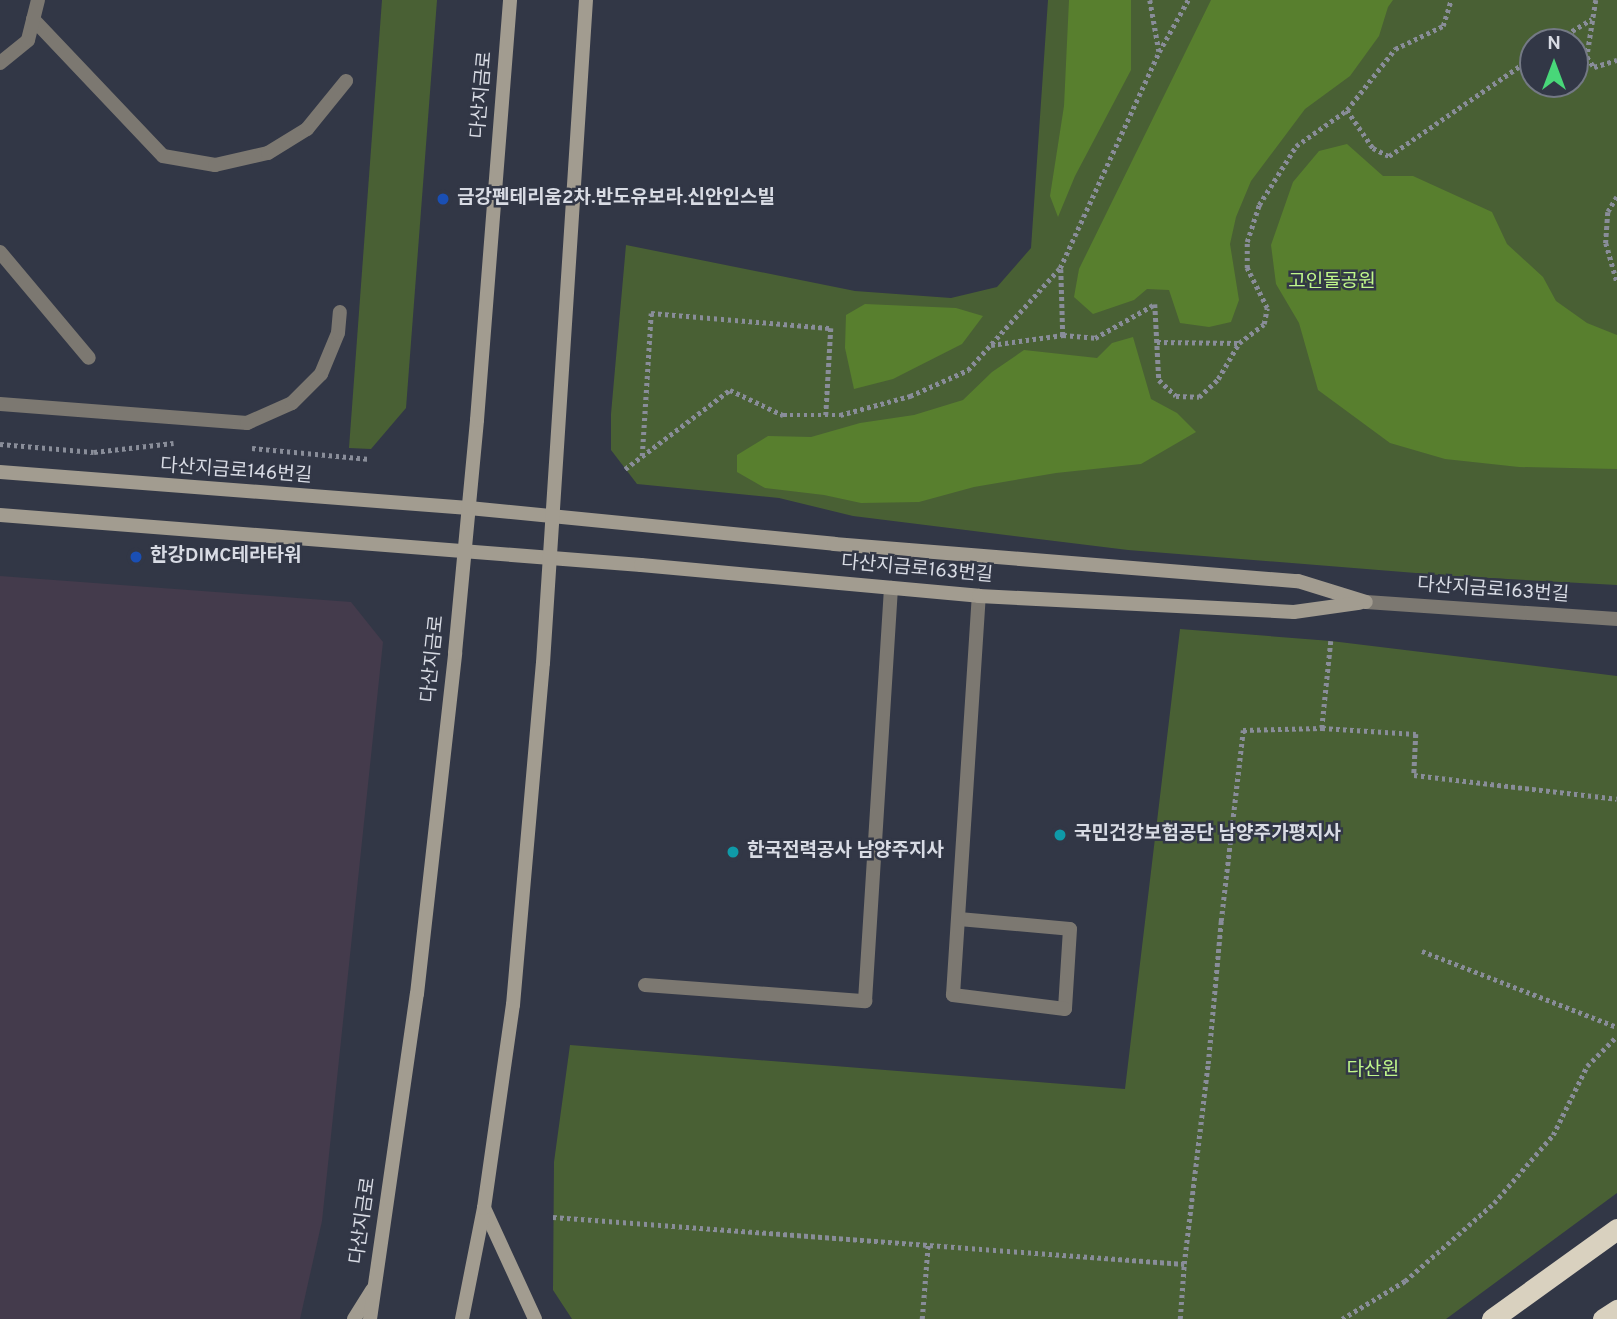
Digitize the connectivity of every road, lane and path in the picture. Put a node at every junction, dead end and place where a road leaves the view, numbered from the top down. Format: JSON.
{"nodes":[{"id":1,"x":38,"y":0,"type":"edge"},
{"id":2,"x":510,"y":0,"type":"edge"},
{"id":3,"x":586,"y":0,"type":"edge"},
{"id":4,"x":1150,"y":0,"type":"edge"},
{"id":5,"x":1188,"y":0,"type":"edge"},
{"id":6,"x":1451,"y":0,"type":"edge"},
{"id":7,"x":1596,"y":0,"type":"edge"},
{"id":8,"x":33,"y":19,"type":"junction"},
{"id":9,"x":1592,"y":19,"type":"junction"},
{"id":10,"x":1577,"y":28,"type":"edge"},
{"id":11,"x":1159,"y":52,"type":"junction"},
{"id":12,"x":1617,"y":60,"type":"edge"},
{"id":13,"x":0,"y":62,"type":"edge"},
{"id":14,"x":1519,"y":67,"type":"edge"},
{"id":15,"x":346,"y":81,"type":"dead end"},
{"id":16,"x":1347,"y":110,"type":"junction"},
{"id":17,"x":1617,"y":197,"type":"edge"},
{"id":18,"x":0,"y":252,"type":"edge"},
{"id":19,"x":1060,"y":268,"type":"junction"},
{"id":20,"x":1617,"y":282,"type":"edge"},
{"id":21,"x":341,"y":312,"type":"dead end"},
{"id":22,"x":1063,"y":335,"type":"junction"},
{"id":23,"x":1157,"y":342,"type":"junction"},
{"id":24,"x":1239,"y":343,"type":"junction"},
{"id":25,"x":991,"y":345,"type":"junction"},
{"id":26,"x":89,"y":358,"type":"dead end"},
{"id":27,"x":0,"y":404,"type":"edge"},
{"id":28,"x":826,"y":415,"type":"junction"},
{"id":29,"x":183,"y":442,"type":"dead end"},
{"id":30,"x":0,"y":444,"type":"edge"},
{"id":31,"x":249,"y":448,"type":"dead end"},
{"id":32,"x":642,"y":457,"type":"junction"},
{"id":33,"x":369,"y":458,"type":"dead end"},
{"id":34,"x":625,"y":469,"type":"dead end"},
{"id":35,"x":0,"y":472,"type":"edge"},
{"id":36,"x":469,"y":508,"type":"junction"},
{"id":37,"x":0,"y":515,"type":"edge"},
{"id":38,"x":551,"y":516,"type":"junction"},
{"id":39,"x":464,"y":552,"type":"junction"},
{"id":40,"x":549,"y":559,"type":"junction"},
{"id":41,"x":891,"y":588,"type":"junction"},
{"id":42,"x":979,"y":596,"type":"junction"},
{"id":43,"x":1366,"y":602,"type":"junction"},
{"id":44,"x":1617,"y":619,"type":"edge"},
{"id":45,"x":1331,"y":641,"type":"dead end"},
{"id":46,"x":1322,"y":728,"type":"junction"},
{"id":47,"x":1617,"y":799,"type":"edge"},
{"id":48,"x":959,"y":919,"type":"junction"},
{"id":49,"x":1422,"y":951,"type":"dead end"},
{"id":50,"x":645,"y":985,"type":"dead end"},
{"id":51,"x":1617,"y":1027,"type":"edge"},
{"id":52,"x":1617,"y":1036,"type":"edge"},
{"id":53,"x":484,"y":1208,"type":"junction"},
{"id":54,"x":553,"y":1217,"type":"dead end"},
{"id":55,"x":1617,"y":1228,"type":"edge"},
{"id":56,"x":928,"y":1245,"type":"junction"},
{"id":57,"x":1184,"y":1264,"type":"junction"},
{"id":58,"x":374,"y":1286,"type":"junction"},
{"id":59,"x":1617,"y":1310,"type":"edge"},
{"id":60,"x":354,"y":1319,"type":"edge"},
{"id":61,"x":370,"y":1319,"type":"edge"},
{"id":62,"x":462,"y":1319,"type":"edge"},
{"id":63,"x":535,"y":1319,"type":"edge"},
{"id":64,"x":922,"y":1319,"type":"edge"},
{"id":65,"x":1180,"y":1319,"type":"edge"},
{"id":66,"x":1342,"y":1319,"type":"edge"},
{"id":67,"x":1492,"y":1319,"type":"edge"},
{"id":68,"x":1603,"y":1319,"type":"edge"}],
"edges":[{"from":1,"to":8,"type":"street"},
{"from":2,"to":36,"type":"street","name":"다산지금로"},
{"from":3,"to":38,"type":"street"},
{"from":4,"to":11,"type":"path"},
{"from":5,"to":11,"type":"path"},
{"from":6,"to":16,"type":"path"},
{"from":7,"to":9,"type":"path"},
{"from":8,"to":13,"type":"street"},
{"from":8,"to":15,"type":"street"},
{"from":9,"to":10,"type":"path"},
{"from":9,"to":12,"type":"path"},
{"from":11,"to":19,"type":"path"},
{"from":14,"to":16,"type":"path"},
{"from":16,"to":24,"type":"path"},
{"from":17,"to":20,"type":"path"},
{"from":18,"to":26,"type":"street"},
{"from":19,"to":22,"type":"path"},
{"from":19,"to":25,"type":"path"},
{"from":21,"to":27,"type":"street"},
{"from":22,"to":23,"type":"path"},
{"from":22,"to":25,"type":"path"},
{"from":23,"to":24,"type":"path"},
{"from":23,"to":24,"type":"path"},
{"from":25,"to":28,"type":"path"},
{"from":28,"to":32,"type":"path"},
{"from":28,"to":32,"type":"path"},
{"from":29,"to":30,"type":"path"},
{"from":31,"to":33,"type":"path"},
{"from":32,"to":34,"type":"path"},
{"from":35,"to":36,"type":"street","name":"다산지금로146번길"},
{"from":36,"to":38,"type":"street","name":"다산지금로163번길"},
{"from":36,"to":39,"type":"street","name":"다산지금로"},
{"from":37,"to":39,"type":"street"},
{"from":38,"to":40,"type":"street"},
{"from":38,"to":43,"type":"street","name":"다산지금로163번길"},
{"from":39,"to":40,"type":"street","name":"다산지금로163번길"},
{"from":39,"to":58,"type":"street","name":"다산지금로"},
{"from":40,"to":41,"type":"street","name":"다산지금로163번길"},
{"from":40,"to":53,"type":"street"},
{"from":41,"to":42,"type":"street","name":"다산지금로163번길"},
{"from":41,"to":50,"type":"street"},
{"from":42,"to":43,"type":"street","name":"다산지금로163번길"},
{"from":42,"to":48,"type":"street"},
{"from":43,"to":44,"type":"street","name":"다산지금로163번길"},
{"from":45,"to":46,"type":"path"},
{"from":46,"to":47,"type":"path"},
{"from":46,"to":57,"type":"path"},
{"from":48,"to":48,"type":"street"},
{"from":49,"to":51,"type":"path"},
{"from":52,"to":66,"type":"path"},
{"from":53,"to":62,"type":"street"},
{"from":53,"to":63,"type":"street"},
{"from":54,"to":56,"type":"path"},
{"from":55,"to":67,"type":"highway"},
{"from":56,"to":57,"type":"path"},
{"from":56,"to":64,"type":"path"},
{"from":57,"to":65,"type":"path"},
{"from":58,"to":60,"type":"street"},
{"from":58,"to":61,"type":"street","name":"다산지금로"},
{"from":59,"to":68,"type":"highway"}]}
